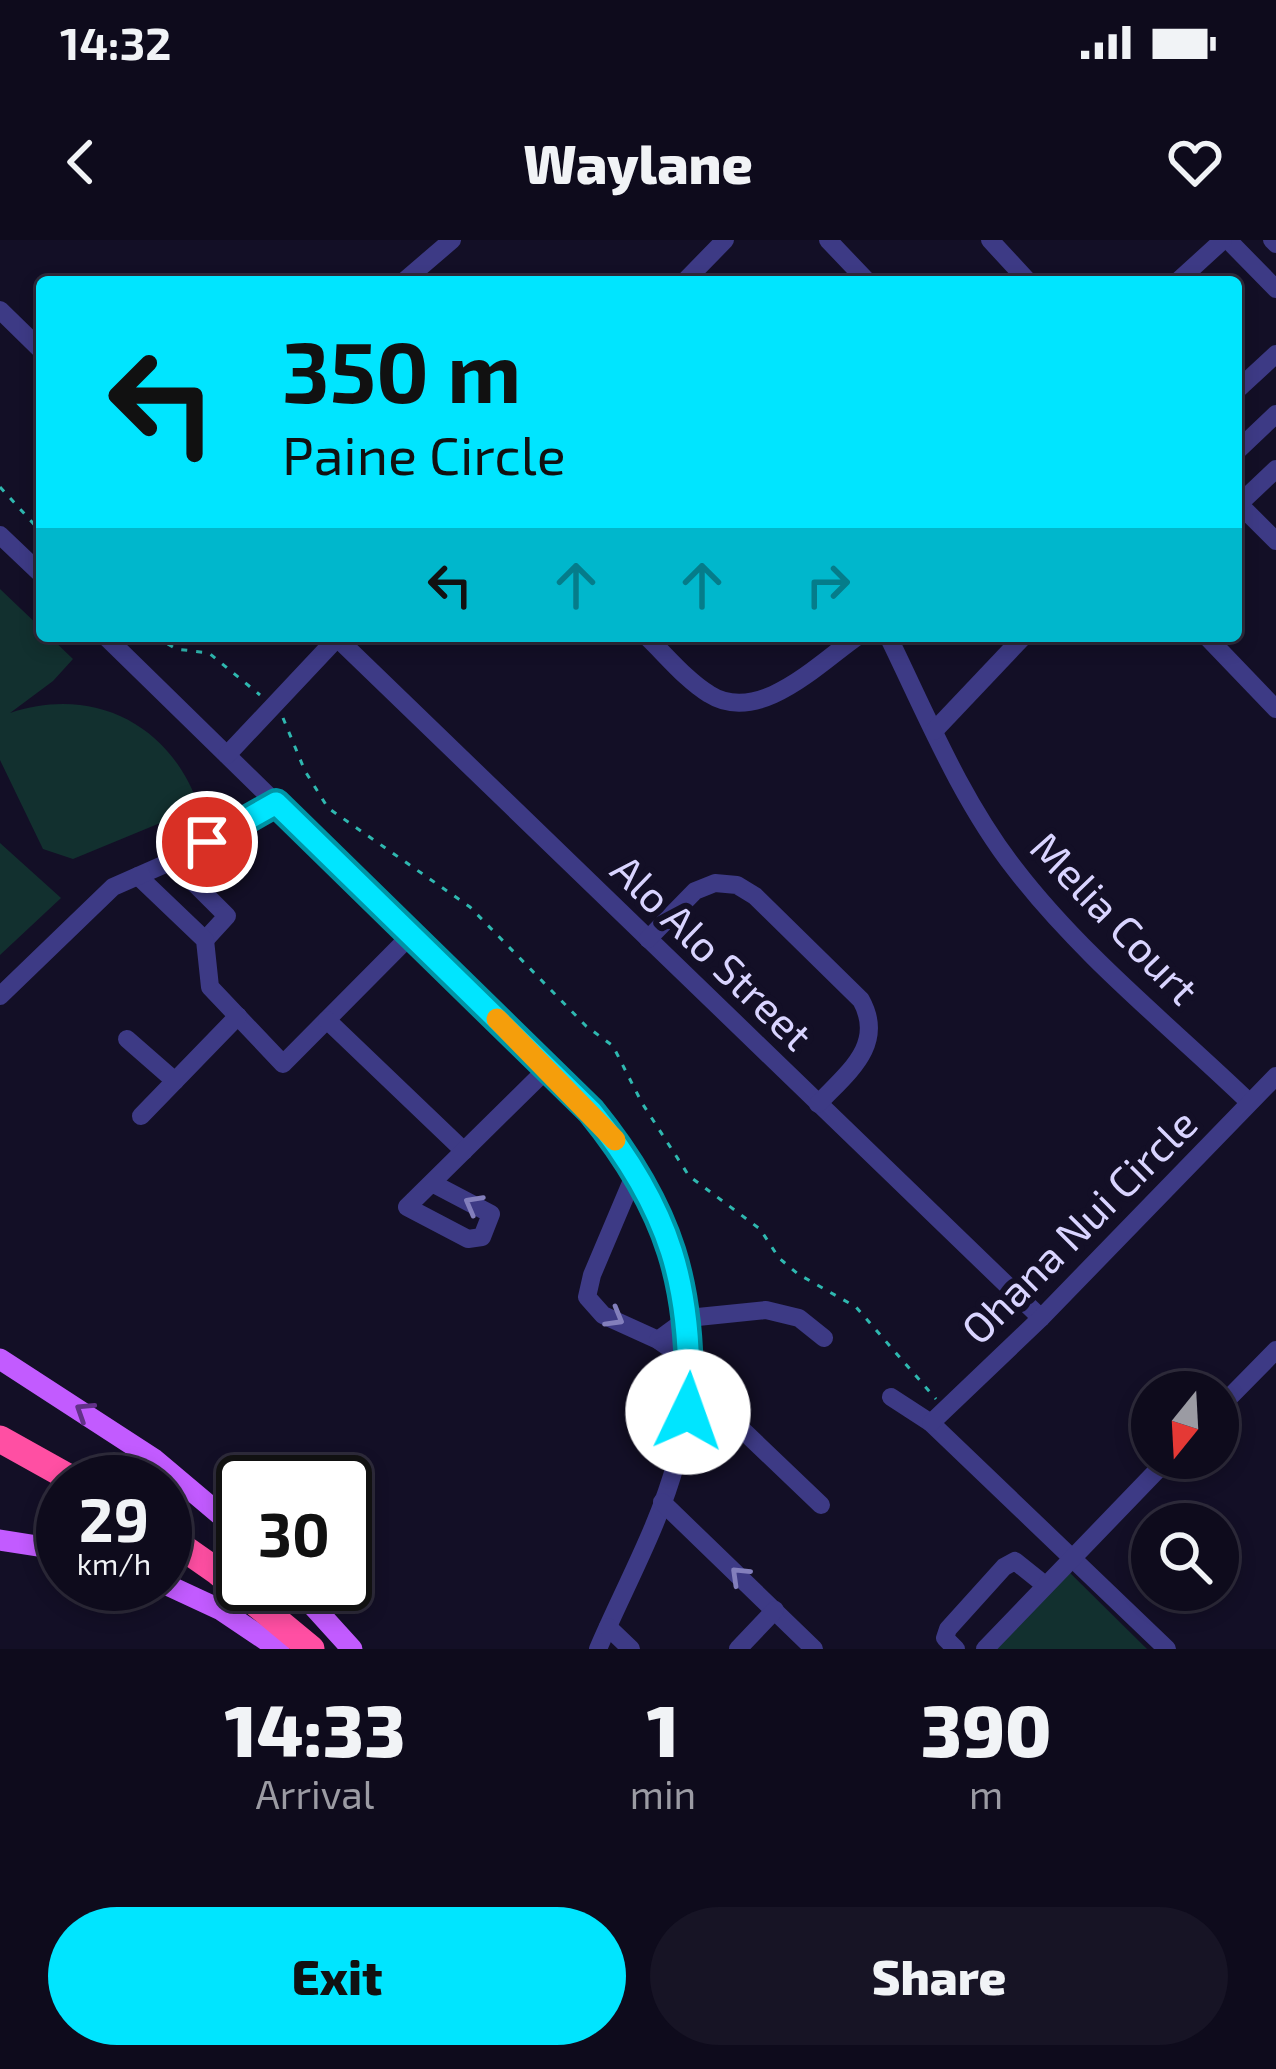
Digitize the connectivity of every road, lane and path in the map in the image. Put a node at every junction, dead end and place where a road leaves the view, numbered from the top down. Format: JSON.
{"nodes":[{"id":1,"x":452,"y":240,"type":"edge"},
{"id":2,"x":725,"y":240,"type":"edge"},
{"id":3,"x":828,"y":240,"type":"edge"},
{"id":4,"x":990,"y":240,"type":"edge"},
{"id":5,"x":1226,"y":240,"type":"edge"},
{"id":6,"x":411,"y":276,"type":"edge"},
{"id":7,"x":690,"y":276,"type":"edge"},
{"id":8,"x":862,"y":276,"type":"edge"},
{"id":9,"x":1024,"y":276,"type":"edge"},
{"id":10,"x":1184,"y":276,"type":"edge"},
{"id":11,"x":1276,"y":290,"type":"edge"},
{"id":12,"x":0,"y":310,"type":"edge"},
{"id":13,"x":36,"y":345,"type":"edge"},
{"id":14,"x":1276,"y":354,"type":"edge"},
{"id":15,"x":1242,"y":385,"type":"edge"},
{"id":16,"x":1276,"y":414,"type":"edge"},
{"id":17,"x":1242,"y":446,"type":"edge"},
{"id":18,"x":1276,"y":469,"type":"edge"},
{"id":19,"x":0,"y":487,"type":"edge"},
{"id":20,"x":1242,"y":499,"type":"edge"},
{"id":21,"x":1242,"y":506,"type":"edge"},
{"id":22,"x":36,"y":526,"type":"edge"},
{"id":23,"x":0,"y":535,"type":"edge"},
{"id":24,"x":1276,"y":541,"type":"edge"},
{"id":25,"x":36,"y":569,"type":"edge"},
{"id":26,"x":111,"y":642,"type":"edge"},
{"id":27,"x":165,"y":642,"type":"edge"},
{"id":28,"x":332,"y":642,"type":"edge"},
{"id":29,"x":342,"y":642,"type":"edge"},
{"id":30,"x":652,"y":642,"type":"edge"},
{"id":31,"x":849,"y":642,"type":"edge"},
{"id":32,"x":890,"y":642,"type":"edge"},
{"id":33,"x":1018,"y":642,"type":"edge"},
{"id":34,"x":1212,"y":642,"type":"edge"},
{"id":35,"x":274,"y":705,"type":"junction"},
{"id":36,"x":1276,"y":709,"type":"edge"},
{"id":37,"x":934,"y":731,"type":"junction"},
{"id":38,"x":227,"y":755,"type":"junction"},
{"id":39,"x":276,"y":803,"type":"junction"},
{"id":40,"x":172,"y":862,"type":"junction"},
{"id":41,"x":138,"y":876,"type":"junction"},
{"id":42,"x":411,"y":935,"type":"junction"},
{"id":43,"x":648,"y":939,"type":"junction"},
{"id":44,"x":205,"y":940,"type":"junction"},
{"id":45,"x":0,"y":997,"type":"edge"},
{"id":46,"x":238,"y":1016,"type":"junction"},
{"id":47,"x":327,"y":1020,"type":"junction"},
{"id":48,"x":127,"y":1039,"type":"dead end"},
{"id":49,"x":548,"y":1068,"type":"junction"},
{"id":50,"x":1276,"y":1076,"type":"edge"},
{"id":51,"x":175,"y":1081,"type":"junction"},
{"id":52,"x":1249,"y":1102,"type":"junction"},
{"id":53,"x":818,"y":1103,"type":"junction"},
{"id":54,"x":141,"y":1116,"type":"dead end"},
{"id":55,"x":464,"y":1151,"type":"junction"},
{"id":56,"x":636,"y":1171,"type":"junction"},
{"id":57,"x":432,"y":1183,"type":"junction"},
{"id":58,"x":656,"y":1206,"type":"junction"},
{"id":59,"x":624,"y":1207,"type":"junction"},
{"id":60,"x":688,"y":1318,"type":"junction"},
{"id":61,"x":1041,"y":1318,"type":"junction"},
{"id":62,"x":824,"y":1338,"type":"dead end"},
{"id":63,"x":658,"y":1340,"type":"junction"},
{"id":64,"x":1276,"y":1350,"type":"edge"},
{"id":65,"x":0,"y":1359,"type":"edge"},
{"id":66,"x":691,"y":1364,"type":"junction"},
{"id":67,"x":1239,"y":1387,"type":"edge"},
{"id":68,"x":688,"y":1394,"type":"junction"},
{"id":69,"x":891,"y":1397,"type":"dead end"},
{"id":70,"x":937,"y":1400,"type":"dead end"},
{"id":71,"x":931,"y":1423,"type":"junction"},
{"id":72,"x":0,"y":1439,"type":"edge"},
{"id":73,"x":36,"y":1459,"type":"edge"},
{"id":74,"x":1148,"y":1479,"type":"edge"},
{"id":75,"x":662,"y":1502,"type":"junction"},
{"id":76,"x":821,"y":1505,"type":"dead end"},
{"id":77,"x":216,"y":1511,"type":"edge"},
{"id":78,"x":0,"y":1540,"type":"edge"},
{"id":79,"x":36,"y":1546,"type":"edge"},
{"id":80,"x":192,"y":1554,"type":"edge"},
{"id":81,"x":1072,"y":1557,"type":"junction"},
{"id":82,"x":1045,"y":1585,"type":"junction"},
{"id":83,"x":192,"y":1597,"type":"edge"},
{"id":84,"x":776,"y":1610,"type":"junction"},
{"id":85,"x":318,"y":1611,"type":"edge"},
{"id":86,"x":608,"y":1627,"type":"junction"},
{"id":87,"x":279,"y":1649,"type":"edge"},
{"id":88,"x":310,"y":1649,"type":"edge"},
{"id":89,"x":352,"y":1649,"type":"edge"},
{"id":90,"x":598,"y":1649,"type":"edge"},
{"id":91,"x":631,"y":1649,"type":"edge"},
{"id":92,"x":738,"y":1649,"type":"edge"},
{"id":93,"x":814,"y":1649,"type":"edge"},
{"id":94,"x":956,"y":1649,"type":"edge"},
{"id":95,"x":985,"y":1649,"type":"edge"},
{"id":96,"x":1167,"y":1649,"type":"edge"}],
"edges":[{"from":1,"to":6,"type":"street"},
{"from":2,"to":7,"type":"street"},
{"from":3,"to":8,"type":"street"},
{"from":4,"to":9,"type":"street"},
{"from":5,"to":10,"type":"street"},
{"from":5,"to":11,"type":"street"},
{"from":12,"to":13,"type":"street"},
{"from":14,"to":15,"type":"street"},
{"from":16,"to":17,"type":"street"},
{"from":18,"to":20,"type":"street"},
{"from":19,"to":22,"type":"path"},
{"from":21,"to":24,"type":"street"},
{"from":23,"to":25,"type":"street"},
{"from":26,"to":38,"type":"street"},
{"from":27,"to":35,"type":"path"},
{"from":28,"to":35,"type":"street"},
{"from":29,"to":43,"type":"street","name":"Alo Alo Street"},
{"from":30,"to":31,"type":"street"},
{"from":32,"to":37,"type":"street","name":"Melia Court"},
{"from":33,"to":37,"type":"street"},
{"from":34,"to":36,"type":"street"},
{"from":35,"to":38,"type":"street"},
{"from":35,"to":70,"type":"path"},
{"from":37,"to":52,"type":"street","name":"Melia Court"},
{"from":38,"to":39,"type":"street"},
{"from":39,"to":40,"type":"street"},
{"from":39,"to":42,"type":"street"},
{"from":40,"to":41,"type":"street"},
{"from":40,"to":44,"type":"street"},
{"from":41,"to":44,"type":"street"},
{"from":41,"to":45,"type":"street"},
{"from":42,"to":47,"type":"street"},
{"from":42,"to":49,"type":"street"},
{"from":43,"to":53,"type":"street","name":"Alo Alo Street"},
{"from":43,"to":53,"type":"street"},
{"from":44,"to":46,"type":"street"},
{"from":46,"to":47,"type":"street"},
{"from":46,"to":51,"type":"street"},
{"from":47,"to":55,"type":"street"},
{"from":48,"to":51,"type":"street"},
{"from":49,"to":55,"type":"street"},
{"from":49,"to":56,"type":"street"},
{"from":50,"to":52,"type":"street","name":"Ohana Nui Circle"},
{"from":51,"to":54,"type":"street"},
{"from":52,"to":61,"type":"street","name":"Ohana Nui Circle"},
{"from":53,"to":61,"type":"street","name":"Alo Alo Street"},
{"from":55,"to":57,"type":"street"},
{"from":56,"to":58,"type":"street"},
{"from":56,"to":59,"type":"street"},
{"from":57,"to":57,"type":"street","one_way":true},
{"from":58,"to":59,"type":"street"},
{"from":58,"to":60,"type":"street"},
{"from":59,"to":63,"type":"street","one_way":true},
{"from":60,"to":62,"type":"street"},
{"from":60,"to":63,"type":"street"},
{"from":60,"to":66,"type":"street"},
{"from":61,"to":71,"type":"street","name":"Ohana Nui Circle"},
{"from":63,"to":66,"type":"street"},
{"from":64,"to":67,"type":"street"},
{"from":77,"to":65,"type":"main road","one_way":true},
{"from":66,"to":68,"type":"street"},
{"from":68,"to":75,"type":"street"},
{"from":68,"to":76,"type":"street"},
{"from":69,"to":71,"type":"street"},
{"from":71,"to":81,"type":"street"},
{"from":72,"to":73,"type":"highway"},
{"from":74,"to":81,"type":"street"},
{"from":84,"to":75,"type":"street","one_way":true},
{"from":75,"to":86,"type":"street"},
{"from":78,"to":79,"type":"main road"},
{"from":80,"to":88,"type":"highway"},
{"from":81,"to":82,"type":"street"},
{"from":81,"to":96,"type":"street"},
{"from":82,"to":94,"type":"street"},
{"from":82,"to":95,"type":"street"},
{"from":83,"to":87,"type":"main road"},
{"from":84,"to":92,"type":"street"},
{"from":84,"to":93,"type":"street"},
{"from":85,"to":89,"type":"main road"},
{"from":86,"to":90,"type":"street"},
{"from":86,"to":91,"type":"street"}]}
